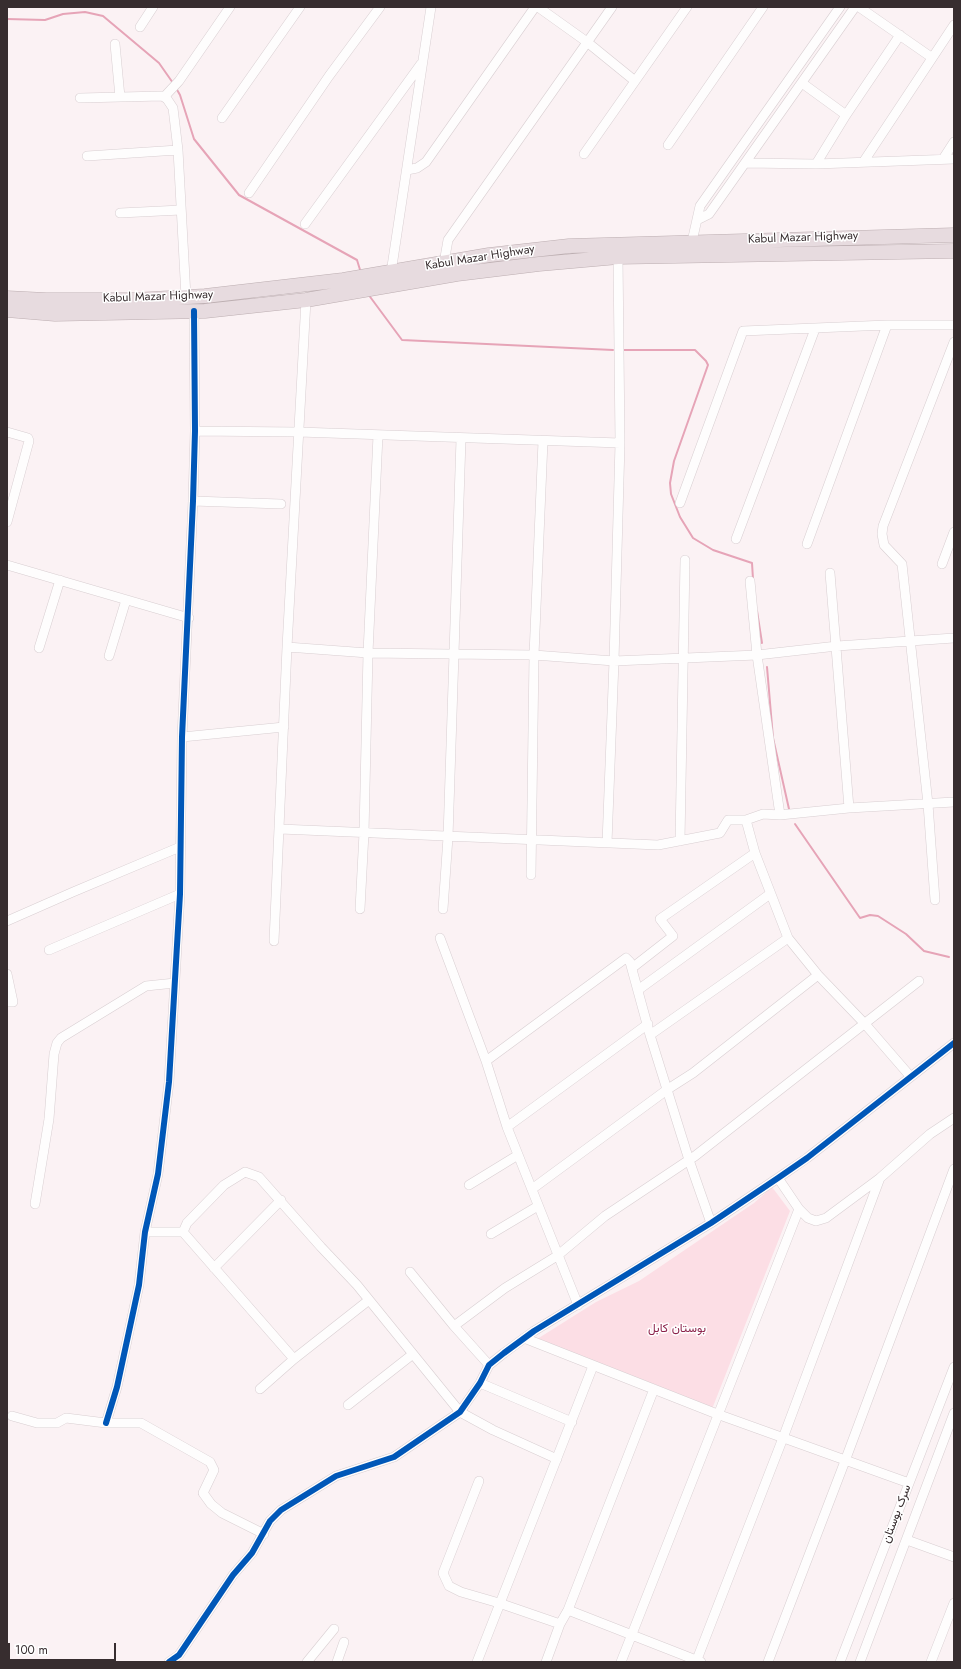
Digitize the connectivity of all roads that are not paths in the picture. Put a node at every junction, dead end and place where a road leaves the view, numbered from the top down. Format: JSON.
{"nodes":[{"id":1,"x":153,"y":7,"type":"edge"},
{"id":2,"x":230,"y":7,"type":"edge"},
{"id":3,"x":300,"y":7,"type":"edge"},
{"id":4,"x":380,"y":7,"type":"edge"},
{"id":5,"x":431,"y":7,"type":"edge"},
{"id":6,"x":535,"y":7,"type":"edge"},
{"id":7,"x":538,"y":7,"type":"edge"},
{"id":8,"x":612,"y":7,"type":"edge"},
{"id":9,"x":687,"y":7,"type":"edge"},
{"id":10,"x":763,"y":7,"type":"edge"},
{"id":11,"x":840,"y":7,"type":"edge"},
{"id":12,"x":854,"y":7,"type":"edge"},
{"id":13,"x":859,"y":7,"type":"edge"},
{"id":14,"x":954,"y":25,"type":"edge"},
{"id":15,"x":140,"y":26,"type":"dead end"},
{"id":16,"x":900,"y":35,"type":"junction"},
{"id":17,"x":587,"y":42,"type":"junction"},
{"id":18,"x":115,"y":44,"type":"dead end"},
{"id":19,"x":931,"y":57,"type":"junction"},
{"id":20,"x":422,"y":62,"type":"junction"},
{"id":21,"x":635,"y":81,"type":"junction"},
{"id":22,"x":802,"y":83,"type":"junction"},
{"id":23,"x":167,"y":94,"type":"junction"},
{"id":24,"x":120,"y":97,"type":"junction"},
{"id":25,"x":80,"y":98,"type":"dead end"},
{"id":26,"x":846,"y":115,"type":"junction"},
{"id":27,"x":222,"y":118,"type":"dead end"},
{"id":28,"x":954,"y":142,"type":"edge"},
{"id":29,"x":668,"y":145,"type":"dead end"},
{"id":30,"x":178,"y":150,"type":"junction"},
{"id":31,"x":584,"y":154,"type":"dead end"},
{"id":32,"x":87,"y":156,"type":"dead end"},
{"id":33,"x":943,"y":159,"type":"junction"},
{"id":34,"x":954,"y":159,"type":"edge"},
{"id":35,"x":864,"y":161,"type":"junction"},
{"id":36,"x":746,"y":163,"type":"junction"},
{"id":37,"x":816,"y":164,"type":"junction"},
{"id":38,"x":730,"y":165,"type":"junction"},
{"id":39,"x":407,"y":170,"type":"junction"},
{"id":40,"x":739,"y":172,"type":"junction"},
{"id":41,"x":248,"y":193,"type":"dead end"},
{"id":42,"x":181,"y":210,"type":"junction"},
{"id":43,"x":120,"y":214,"type":"dead end"},
{"id":44,"x":697,"y":220,"type":"junction"},
{"id":45,"x":306,"y":224,"type":"dead end"},
{"id":46,"x":954,"y":235,"type":"edge"},
{"id":47,"x":692,"y":241,"type":"junction"},
{"id":48,"x":569,"y":246,"type":"junction"},
{"id":49,"x":954,"y":251,"type":"edge"},
{"id":50,"x":691,"y":256,"type":"junction"},
{"id":51,"x":618,"y":258,"type":"junction"},
{"id":52,"x":570,"y":261,"type":"junction"},
{"id":53,"x":444,"y":263,"type":"junction"},
{"id":54,"x":391,"y":273,"type":"junction"},
{"id":55,"x":373,"y":282,"type":"junction"},
{"id":56,"x":296,"y":287,"type":"junction"},
{"id":57,"x":344,"y":287,"type":"junction"},
{"id":58,"x":205,"y":296,"type":"junction"},
{"id":59,"x":186,"y":297,"type":"junction"},
{"id":60,"x":7,"y":298,"type":"edge"},
{"id":61,"x":301,"y":300,"type":"junction"},
{"id":62,"x":7,"y":310,"type":"edge"},
{"id":63,"x":200,"y":311,"type":"junction"},
{"id":64,"x":887,"y":325,"type":"junction"},
{"id":65,"x":954,"y":325,"type":"edge"},
{"id":66,"x":815,"y":329,"type":"junction"},
{"id":67,"x":954,"y":342,"type":"edge"},
{"id":68,"x":195,"y":431,"type":"junction"},
{"id":69,"x":7,"y":432,"type":"edge"},
{"id":70,"x":299,"y":432,"type":"junction"},
{"id":71,"x":378,"y":435,"type":"junction"},
{"id":72,"x":461,"y":439,"type":"junction"},
{"id":73,"x":543,"y":442,"type":"junction"},
{"id":74,"x":620,"y":443,"type":"junction"},
{"id":75,"x":193,"y":501,"type":"junction"},
{"id":76,"x":680,"y":503,"type":"dead end"},
{"id":77,"x":281,"y":504,"type":"dead end"},
{"id":78,"x":7,"y":522,"type":"edge"},
{"id":79,"x":954,"y":532,"type":"edge"},
{"id":80,"x":736,"y":539,"type":"dead end"},
{"id":81,"x":807,"y":544,"type":"dead end"},
{"id":82,"x":685,"y":560,"type":"dead end"},
{"id":83,"x":942,"y":564,"type":"dead end"},
{"id":84,"x":7,"y":565,"type":"edge"},
{"id":85,"x":830,"y":573,"type":"dead end"},
{"id":86,"x":60,"y":580,"type":"junction"},
{"id":87,"x":750,"y":581,"type":"dead end"},
{"id":88,"x":126,"y":600,"type":"junction"},
{"id":89,"x":189,"y":618,"type":"junction"},
{"id":90,"x":954,"y":638,"type":"edge"},
{"id":91,"x":911,"y":641,"type":"junction"},
{"id":92,"x":837,"y":646,"type":"junction"},
{"id":93,"x":287,"y":647,"type":"junction"},
{"id":94,"x":39,"y":648,"type":"dead end"},
{"id":95,"x":368,"y":653,"type":"junction"},
{"id":96,"x":454,"y":654,"type":"junction"},
{"id":97,"x":534,"y":655,"type":"junction"},
{"id":98,"x":757,"y":655,"type":"junction"},
{"id":99,"x":109,"y":656,"type":"dead end"},
{"id":100,"x":684,"y":659,"type":"junction"},
{"id":101,"x":614,"y":661,"type":"junction"},
{"id":102,"x":284,"y":727,"type":"junction"},
{"id":103,"x":182,"y":737,"type":"junction"},
{"id":104,"x":954,"y":802,"type":"edge"},
{"id":105,"x":928,"y":804,"type":"junction"},
{"id":106,"x":849,"y":808,"type":"junction"},
{"id":107,"x":780,"y":816,"type":"junction"},
{"id":108,"x":746,"y":820,"type":"junction"},
{"id":109,"x":280,"y":829,"type":"junction"},
{"id":110,"x":364,"y":833,"type":"junction"},
{"id":111,"x":448,"y":837,"type":"junction"},
{"id":112,"x":532,"y":839,"type":"junction"},
{"id":113,"x":680,"y":841,"type":"junction"},
{"id":114,"x":607,"y":843,"type":"junction"},
{"id":115,"x":180,"y":847,"type":"junction"},
{"id":116,"x":755,"y":853,"type":"junction"},
{"id":117,"x":531,"y":875,"type":"dead end"},
{"id":118,"x":180,"y":894,"type":"junction"},
{"id":119,"x":770,"y":894,"type":"junction"},
{"id":120,"x":935,"y":900,"type":"dead end"},
{"id":121,"x":443,"y":909,"type":"dead end"},
{"id":122,"x":360,"y":910,"type":"dead end"},
{"id":123,"x":7,"y":922,"type":"edge"},
{"id":124,"x":440,"y":938,"type":"dead end"},
{"id":125,"x":788,"y":938,"type":"junction"},
{"id":126,"x":274,"y":941,"type":"dead end"},
{"id":127,"x":49,"y":950,"type":"dead end"},
{"id":128,"x":632,"y":968,"type":"junction"},
{"id":129,"x":7,"y":974,"type":"edge"},
{"id":130,"x":818,"y":975,"type":"junction"},
{"id":131,"x":919,"y":981,"type":"dead end"},
{"id":132,"x":175,"y":983,"type":"junction"},
{"id":133,"x":638,"y":990,"type":"junction"},
{"id":134,"x":7,"y":1002,"type":"edge"},
{"id":135,"x":648,"y":1024,"type":"junction"},
{"id":136,"x":865,"y":1024,"type":"junction"},
{"id":137,"x":650,"y":1034,"type":"junction"},
{"id":138,"x":954,"y":1043,"type":"edge"},
{"id":139,"x":486,"y":1061,"type":"junction"},
{"id":140,"x":910,"y":1076,"type":"junction"},
{"id":141,"x":668,"y":1089,"type":"junction"},
{"id":142,"x":954,"y":1118,"type":"edge"},
{"id":143,"x":507,"y":1127,"type":"junction"},
{"id":144,"x":518,"y":1154,"type":"junction"},
{"id":145,"x":689,"y":1160,"type":"junction"},
{"id":146,"x":954,"y":1169,"type":"edge"},
{"id":147,"x":778,"y":1178,"type":"junction"},
{"id":148,"x":880,"y":1178,"type":"junction"},
{"id":149,"x":469,"y":1185,"type":"dead end"},
{"id":150,"x":532,"y":1189,"type":"junction"},
{"id":151,"x":281,"y":1200,"type":"junction"},
{"id":152,"x":35,"y":1204,"type":"dead end"},
{"id":153,"x":538,"y":1206,"type":"junction"},
{"id":154,"x":799,"y":1210,"type":"junction"},
{"id":155,"x":711,"y":1223,"type":"junction"},
{"id":156,"x":145,"y":1232,"type":"junction"},
{"id":157,"x":183,"y":1232,"type":"junction"},
{"id":158,"x":491,"y":1234,"type":"dead end"},
{"id":159,"x":557,"y":1256,"type":"junction"},
{"id":160,"x":214,"y":1268,"type":"junction"},
{"id":161,"x":410,"y":1272,"type":"dead end"},
{"id":162,"x":369,"y":1300,"type":"junction"},
{"id":163,"x":578,"y":1305,"type":"junction"},
{"id":164,"x":454,"y":1326,"type":"junction"},
{"id":165,"x":524,"y":1338,"type":"junction"},
{"id":166,"x":413,"y":1354,"type":"junction"},
{"id":167,"x":294,"y":1359,"type":"junction"},
{"id":168,"x":489,"y":1365,"type":"junction"},
{"id":169,"x":593,"y":1366,"type":"junction"},
{"id":170,"x":954,"y":1367,"type":"edge"},
{"id":171,"x":480,"y":1383,"type":"junction"},
{"id":172,"x":260,"y":1389,"type":"dead end"},
{"id":173,"x":654,"y":1389,"type":"junction"},
{"id":174,"x":348,"y":1405,"type":"dead end"},
{"id":175,"x":460,"y":1412,"type":"junction"},
{"id":176,"x":954,"y":1413,"type":"edge"},
{"id":177,"x":717,"y":1414,"type":"junction"},
{"id":178,"x":12,"y":1416,"type":"dead end"},
{"id":179,"x":572,"y":1422,"type":"junction"},
{"id":180,"x":106,"y":1423,"type":"junction"},
{"id":181,"x":783,"y":1438,"type":"junction"},
{"id":182,"x":950,"y":1438,"type":"edge"},
{"id":183,"x":558,"y":1459,"type":"junction"},
{"id":184,"x":845,"y":1461,"type":"junction"},
{"id":185,"x":479,"y":1481,"type":"dead end"},
{"id":186,"x":909,"y":1483,"type":"junction"},
{"id":187,"x":903,"y":1498,"type":"junction"},
{"id":188,"x":920,"y":1504,"type":"junction"},
{"id":189,"x":264,"y":1534,"type":"junction"},
{"id":190,"x":907,"y":1540,"type":"junction"},
{"id":191,"x":954,"y":1557,"type":"edge"},
{"id":192,"x":499,"y":1603,"type":"junction"},
{"id":193,"x":954,"y":1603,"type":"edge"},
{"id":194,"x":568,"y":1610,"type":"junction"},
{"id":195,"x":560,"y":1624,"type":"junction"},
{"id":196,"x":334,"y":1630,"type":"dead end"},
{"id":197,"x":631,"y":1636,"type":"junction"},
{"id":198,"x":344,"y":1642,"type":"dead end"},
{"id":199,"x":182,"y":1658,"type":"edge"},
{"id":200,"x":698,"y":1661,"type":"edge"},
{"id":201,"x":169,"y":1662,"type":"edge"},
{"id":202,"x":307,"y":1662,"type":"edge"},
{"id":203,"x":336,"y":1662,"type":"edge"},
{"id":204,"x":477,"y":1662,"type":"edge"},
{"id":205,"x":546,"y":1662,"type":"edge"},
{"id":206,"x":621,"y":1662,"type":"edge"},
{"id":207,"x":768,"y":1662,"type":"edge"},
{"id":208,"x":840,"y":1662,"type":"edge"},
{"id":209,"x":860,"y":1662,"type":"edge"},
{"id":210,"x":931,"y":1662,"type":"edge"}],
"edges":[{"from":1,"to":15,"type":"street"},
{"from":2,"to":23,"type":"street"},
{"from":3,"to":27,"type":"street"},
{"from":4,"to":41,"type":"street"},
{"from":5,"to":20,"type":"street"},
{"from":6,"to":39,"type":"street"},
{"from":7,"to":17,"type":"street"},
{"from":8,"to":17,"type":"street"},
{"from":9,"to":21,"type":"street"},
{"from":10,"to":29,"type":"street"},
{"from":11,"to":38,"type":"street"},
{"from":12,"to":22,"type":"street"},
{"from":13,"to":16,"type":"street"},
{"from":14,"to":19,"type":"street"},
{"from":16,"to":19,"type":"street"},
{"from":16,"to":26,"type":"street"},
{"from":17,"to":21,"type":"street"},
{"from":17,"to":53,"type":"street"},
{"from":18,"to":24,"type":"street"},
{"from":19,"to":35,"type":"street"},
{"from":20,"to":39,"type":"street"},
{"from":20,"to":45,"type":"street"},
{"from":21,"to":31,"type":"street"},
{"from":22,"to":26,"type":"street"},
{"from":22,"to":36,"type":"street"},
{"from":23,"to":24,"type":"street"},
{"from":23,"to":30,"type":"street"},
{"from":24,"to":25,"type":"street"},
{"from":26,"to":37,"type":"street"},
{"from":28,"to":33,"type":"street"},
{"from":30,"to":32,"type":"street"},
{"from":30,"to":42,"type":"street"},
{"from":33,"to":34,"type":"street"},
{"from":33,"to":35,"type":"street"},
{"from":35,"to":37,"type":"street"},
{"from":36,"to":37,"type":"street"},
{"from":36,"to":40,"type":"street"},
{"from":38,"to":40,"type":"street"},
{"from":38,"to":44,"type":"street"},
{"from":39,"to":54,"type":"street"},
{"from":40,"to":44,"type":"street"},
{"from":42,"to":43,"type":"street"},
{"from":42,"to":59,"type":"street"},
{"from":44,"to":47,"type":"street"},
{"from":46,"to":47,"type":"highway","name":"Kabul Mazar Highway"},
{"from":47,"to":48,"type":"highway","name":"Kabul Mazar Highway"},
{"from":47,"to":50,"type":"street"},
{"from":48,"to":52,"type":"highway"},
{"from":48,"to":53,"type":"highway","name":"Kabul Mazar Highway"},
{"from":49,"to":50,"type":"highway","name":"Kabul Mazar Highway"},
{"from":50,"to":51,"type":"highway","name":"Kabul Mazar Highway"},
{"from":51,"to":52,"type":"highway","name":"Kabul Mazar Highway"},
{"from":51,"to":74,"type":"street"},
{"from":52,"to":55,"type":"highway","name":"Kabul Mazar Highway"},
{"from":53,"to":54,"type":"highway","name":"Kabul Mazar Highway"},
{"from":54,"to":55,"type":"highway","name":"Kabul Mazar Highway"},
{"from":55,"to":57,"type":"highway","name":"Kabul Mazar Highway"},
{"from":56,"to":57,"type":"highway","name":"Kabul Mazar Highway"},
{"from":56,"to":58,"type":"highway","name":"Kabul Mazar Highway"},
{"from":56,"to":61,"type":"highway"},
{"from":57,"to":61,"type":"highway","name":"Kabul Mazar Highway"},
{"from":58,"to":59,"type":"highway","name":"Kabul Mazar Highway"},
{"from":58,"to":63,"type":"highway"},
{"from":59,"to":60,"type":"highway","name":"Kabul Mazar Highway"},
{"from":61,"to":63,"type":"highway","name":"Kabul Mazar Highway"},
{"from":61,"to":70,"type":"street"},
{"from":62,"to":63,"type":"highway","name":"Kabul Mazar Highway"},
{"from":63,"to":68,"type":"street"},
{"from":64,"to":65,"type":"street"},
{"from":64,"to":66,"type":"street"},
{"from":64,"to":81,"type":"street"},
{"from":66,"to":76,"type":"street"},
{"from":66,"to":80,"type":"street"},
{"from":67,"to":91,"type":"street"},
{"from":68,"to":70,"type":"street"},
{"from":68,"to":75,"type":"street"},
{"from":69,"to":78,"type":"street"},
{"from":70,"to":71,"type":"street"},
{"from":70,"to":93,"type":"street"},
{"from":71,"to":72,"type":"street"},
{"from":71,"to":95,"type":"street"},
{"from":72,"to":73,"type":"street"},
{"from":72,"to":96,"type":"street"},
{"from":73,"to":74,"type":"street"},
{"from":73,"to":97,"type":"street"},
{"from":74,"to":101,"type":"street"},
{"from":75,"to":77,"type":"street"},
{"from":75,"to":89,"type":"street"},
{"from":79,"to":83,"type":"street"},
{"from":82,"to":100,"type":"street"},
{"from":84,"to":86,"type":"street"},
{"from":85,"to":92,"type":"street"},
{"from":86,"to":88,"type":"street"},
{"from":86,"to":94,"type":"street"},
{"from":87,"to":98,"type":"street"},
{"from":88,"to":89,"type":"street"},
{"from":88,"to":99,"type":"street"},
{"from":89,"to":103,"type":"street"},
{"from":90,"to":91,"type":"street"},
{"from":91,"to":92,"type":"street"},
{"from":91,"to":105,"type":"street"},
{"from":92,"to":98,"type":"street"},
{"from":92,"to":106,"type":"street"},
{"from":93,"to":95,"type":"street"},
{"from":93,"to":102,"type":"street"},
{"from":95,"to":96,"type":"street"},
{"from":95,"to":110,"type":"street"},
{"from":96,"to":97,"type":"street"},
{"from":96,"to":111,"type":"street"},
{"from":97,"to":101,"type":"street"},
{"from":97,"to":112,"type":"street"},
{"from":98,"to":100,"type":"street"},
{"from":98,"to":107,"type":"street"},
{"from":100,"to":101,"type":"street"},
{"from":100,"to":113,"type":"street"},
{"from":101,"to":114,"type":"street"},
{"from":102,"to":103,"type":"street"},
{"from":102,"to":109,"type":"street"},
{"from":103,"to":115,"type":"street"},
{"from":104,"to":105,"type":"street"},
{"from":105,"to":106,"type":"street"},
{"from":105,"to":120,"type":"street"},
{"from":106,"to":107,"type":"street"},
{"from":107,"to":108,"type":"street"},
{"from":108,"to":113,"type":"street"},
{"from":108,"to":116,"type":"street"},
{"from":109,"to":110,"type":"street"},
{"from":109,"to":126,"type":"street"},
{"from":110,"to":111,"type":"street"},
{"from":110,"to":122,"type":"street"},
{"from":111,"to":112,"type":"street"},
{"from":111,"to":121,"type":"street"},
{"from":112,"to":114,"type":"street"},
{"from":112,"to":117,"type":"street"},
{"from":113,"to":114,"type":"street"},
{"from":115,"to":118,"type":"street"},
{"from":115,"to":123,"type":"street"},
{"from":116,"to":119,"type":"street"},
{"from":116,"to":128,"type":"street"},
{"from":118,"to":127,"type":"street"},
{"from":118,"to":132,"type":"street"},
{"from":119,"to":125,"type":"street"},
{"from":119,"to":133,"type":"street"},
{"from":124,"to":139,"type":"street"},
{"from":125,"to":130,"type":"street"},
{"from":125,"to":137,"type":"street"},
{"from":128,"to":133,"type":"street"},
{"from":128,"to":139,"type":"street"},
{"from":129,"to":134,"type":"street"},
{"from":130,"to":136,"type":"street"},
{"from":130,"to":141,"type":"street"},
{"from":131,"to":136,"type":"street"},
{"from":132,"to":152,"type":"street"},
{"from":132,"to":156,"type":"street"},
{"from":133,"to":135,"type":"street"},
{"from":135,"to":137,"type":"street"},
{"from":135,"to":143,"type":"street"},
{"from":136,"to":140,"type":"street"},
{"from":136,"to":145,"type":"street"},
{"from":137,"to":141,"type":"street"},
{"from":138,"to":140,"type":"street"},
{"from":139,"to":143,"type":"street"},
{"from":140,"to":147,"type":"street"},
{"from":141,"to":145,"type":"street"},
{"from":141,"to":150,"type":"street"},
{"from":142,"to":148,"type":"street"},
{"from":143,"to":144,"type":"street"},
{"from":144,"to":149,"type":"street"},
{"from":144,"to":150,"type":"street"},
{"from":145,"to":155,"type":"street"},
{"from":145,"to":159,"type":"street"},
{"from":146,"to":184,"type":"street"},
{"from":147,"to":154,"type":"street"},
{"from":147,"to":155,"type":"street"},
{"from":148,"to":154,"type":"street"},
{"from":148,"to":181,"type":"street"},
{"from":150,"to":153,"type":"street"},
{"from":151,"to":157,"type":"street"},
{"from":151,"to":160,"type":"street"},
{"from":151,"to":162,"type":"street"},
{"from":153,"to":158,"type":"street"},
{"from":153,"to":159,"type":"street"},
{"from":154,"to":177,"type":"street"},
{"from":155,"to":163,"type":"street"},
{"from":156,"to":157,"type":"street"},
{"from":156,"to":180,"type":"street"},
{"from":157,"to":160,"type":"street"},
{"from":159,"to":163,"type":"street"},
{"from":159,"to":164,"type":"street"},
{"from":160,"to":167,"type":"street"},
{"from":161,"to":164,"type":"street"},
{"from":162,"to":166,"type":"street"},
{"from":162,"to":167,"type":"street"},
{"from":163,"to":165,"type":"street"},
{"from":164,"to":168,"type":"street"},
{"from":165,"to":168,"type":"street"},
{"from":165,"to":169,"type":"street"},
{"from":166,"to":174,"type":"street"},
{"from":166,"to":175,"type":"street"},
{"from":167,"to":172,"type":"street"},
{"from":168,"to":171,"type":"street"},
{"from":169,"to":173,"type":"street"},
{"from":169,"to":179,"type":"street"},
{"from":170,"to":186,"type":"street","name":"سرک بوستان"},
{"from":171,"to":175,"type":"street"},
{"from":171,"to":179,"type":"street"},
{"from":173,"to":177,"type":"street"},
{"from":173,"to":194,"type":"street"},
{"from":175,"to":183,"type":"street"},
{"from":175,"to":189,"type":"street"},
{"from":176,"to":182,"type":"street","name":"سرک بوستان"},
{"from":177,"to":181,"type":"street"},
{"from":177,"to":197,"type":"street"},
{"from":178,"to":180,"type":"street"},
{"from":179,"to":183,"type":"street"},
{"from":180,"to":189,"type":"street"},
{"from":181,"to":184,"type":"street"},
{"from":181,"to":200,"type":"street"},
{"from":182,"to":188,"type":"street","name":"سرک بوستان"},
{"from":183,"to":192,"type":"street"},
{"from":184,"to":186,"type":"street"},
{"from":184,"to":207,"type":"street"},
{"from":185,"to":192,"type":"street"},
{"from":186,"to":187,"type":"street","name":"سرک بوستان"},
{"from":187,"to":188,"type":"street"},
{"from":187,"to":208,"type":"street","name":"سرک بوستان"},
{"from":188,"to":190,"type":"street","name":"سرک بوستان"},
{"from":189,"to":199,"type":"street"},
{"from":190,"to":191,"type":"street"},
{"from":190,"to":209,"type":"street","name":"سرک بوستان"},
{"from":192,"to":195,"type":"street"},
{"from":192,"to":204,"type":"street"},
{"from":193,"to":210,"type":"street"},
{"from":194,"to":195,"type":"street"},
{"from":194,"to":197,"type":"street"},
{"from":195,"to":205,"type":"street"},
{"from":196,"to":202,"type":"street"},
{"from":197,"to":200,"type":"street"},
{"from":197,"to":206,"type":"street"},
{"from":198,"to":203,"type":"street"},
{"from":199,"to":201,"type":"street"}]}
